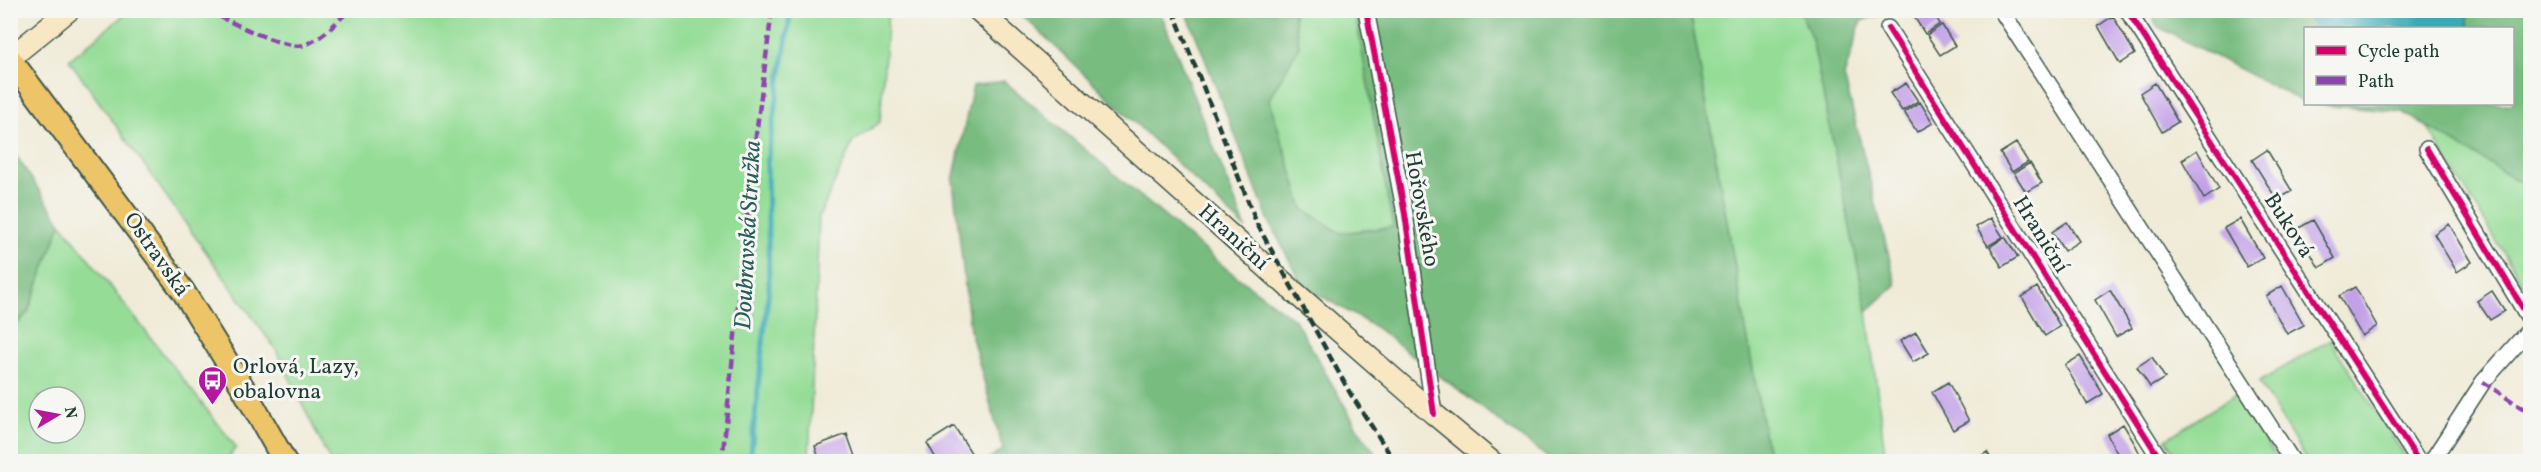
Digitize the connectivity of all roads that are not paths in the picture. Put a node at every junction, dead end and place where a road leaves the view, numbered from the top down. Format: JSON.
{"nodes":[{"id":1,"x":69,"y":10,"type":"edge"},
{"id":2,"x":978,"y":10,"type":"edge"},
{"id":3,"x":1366,"y":10,"type":"edge"},
{"id":4,"x":2001,"y":10,"type":"edge"},
{"id":5,"x":2127,"y":10,"type":"edge"},
{"id":6,"x":1888,"y":28,"type":"dead end"},
{"id":7,"x":10,"y":58,"type":"edge"},
{"id":8,"x":2427,"y":149,"type":"dead end"},
{"id":9,"x":2530,"y":320,"type":"edge"},
{"id":10,"x":2530,"y":328,"type":"edge"},
{"id":11,"x":1434,"y":414,"type":"junction"},
{"id":12,"x":285,"y":462,"type":"edge"},
{"id":13,"x":1492,"y":462,"type":"edge"},
{"id":14,"x":2162,"y":462,"type":"edge"},
{"id":15,"x":2293,"y":462,"type":"edge"},
{"id":16,"x":2419,"y":462,"type":"edge"},
{"id":17,"x":2431,"y":462,"type":"edge"}],
"edges":[{"from":1,"to":7,"type":"main road"},
{"from":2,"to":11,"type":"main road","name":"Hraniční"},
{"from":3,"to":11,"type":"street","name":"Hořovského"},
{"from":4,"to":15,"type":"street"},
{"from":5,"to":16,"type":"street","name":"Buková"},
{"from":6,"to":14,"type":"street","name":"Hraniční"},
{"from":7,"to":12,"type":"main road","name":"Ostravská"},
{"from":8,"to":9,"type":"street"},
{"from":10,"to":17,"type":"street"},
{"from":11,"to":13,"type":"main road","name":"Hraniční"}]}
